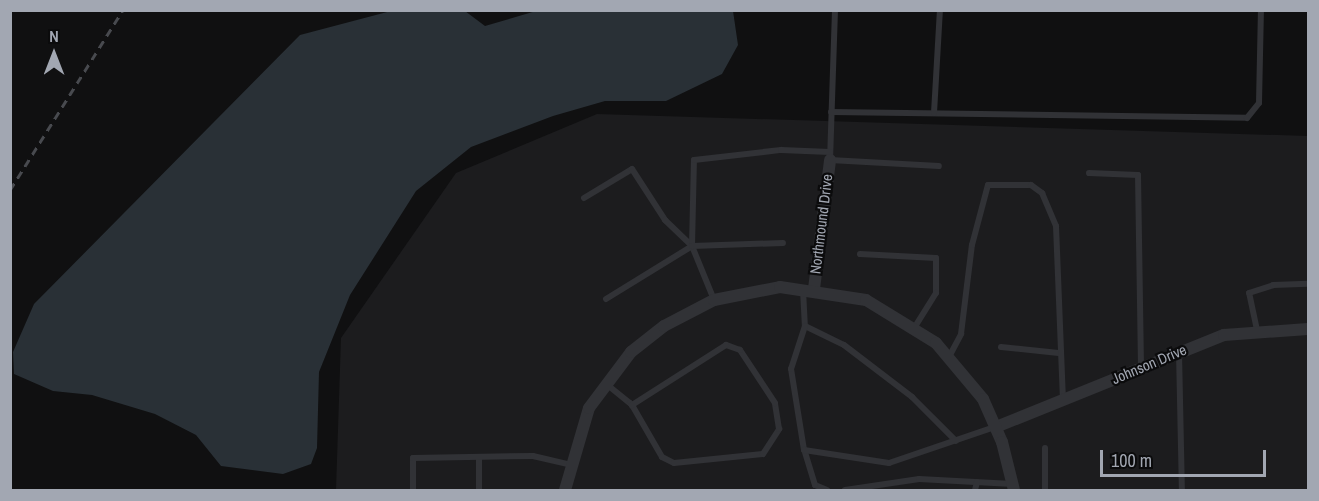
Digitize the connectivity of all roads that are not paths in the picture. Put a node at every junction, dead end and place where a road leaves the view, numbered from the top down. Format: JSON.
{"nodes":[{"id":1,"x":836,"y":10,"type":"edge"},
{"id":2,"x":940,"y":10,"type":"edge"},
{"id":3,"x":1261,"y":10,"type":"edge"},
{"id":4,"x":831,"y":111,"type":"junction"},
{"id":5,"x":934,"y":113,"type":"junction"},
{"id":6,"x":830,"y":156,"type":"junction"},
{"id":7,"x":939,"y":166,"type":"dead end"},
{"id":8,"x":1089,"y":173,"type":"dead end"},
{"id":9,"x":584,"y":198,"type":"dead end"},
{"id":10,"x":783,"y":243,"type":"dead end"},
{"id":11,"x":692,"y":246,"type":"junction"},
{"id":12,"x":860,"y":254,"type":"dead end"},
{"id":13,"x":1308,"y":284,"type":"edge"},
{"id":14,"x":808,"y":288,"type":"junction"},
{"id":15,"x":606,"y":299,"type":"dead end"},
{"id":16,"x":714,"y":300,"type":"junction"},
{"id":17,"x":805,"y":326,"type":"junction"},
{"id":18,"x":915,"y":326,"type":"junction"},
{"id":19,"x":1308,"y":329,"type":"edge"},
{"id":20,"x":1257,"y":330,"type":"junction"},
{"id":21,"x":1001,"y":347,"type":"dead end"},
{"id":22,"x":1179,"y":351,"type":"junction"},
{"id":23,"x":1059,"y":353,"type":"junction"},
{"id":24,"x":950,"y":355,"type":"junction"},
{"id":25,"x":1141,"y":367,"type":"junction"},
{"id":26,"x":605,"y":383,"type":"junction"},
{"id":27,"x":1063,"y":400,"type":"junction"},
{"id":28,"x":632,"y":405,"type":"junction"},
{"id":29,"x":996,"y":427,"type":"junction"},
{"id":30,"x":956,"y":441,"type":"junction"},
{"id":31,"x":1045,"y":448,"type":"dead end"},
{"id":32,"x":804,"y":450,"type":"junction"},
{"id":33,"x":479,"y":457,"type":"junction"},
{"id":34,"x":569,"y":464,"type":"junction"},
{"id":35,"x":977,"y":482,"type":"junction"},
{"id":36,"x":1013,"y":487,"type":"edge"},
{"id":37,"x":413,"y":490,"type":"edge"},
{"id":38,"x":479,"y":490,"type":"edge"},
{"id":39,"x":565,"y":490,"type":"edge"},
{"id":40,"x":827,"y":490,"type":"edge"},
{"id":41,"x":845,"y":490,"type":"edge"},
{"id":42,"x":975,"y":490,"type":"edge"},
{"id":43,"x":1045,"y":490,"type":"edge"},
{"id":44,"x":1182,"y":490,"type":"edge"}],
"edges":[{"from":1,"to":4,"type":"lane"},
{"from":2,"to":5,"type":"lane"},
{"from":3,"to":5,"type":"lane"},
{"from":4,"to":5,"type":"lane"},
{"from":4,"to":6,"type":"lane"},
{"from":6,"to":7,"type":"lane"},
{"from":6,"to":11,"type":"lane"},
{"from":6,"to":14,"type":"street","name":"Northmound Drive"},
{"from":8,"to":25,"type":"lane"},
{"from":9,"to":11,"type":"lane"},
{"from":10,"to":11,"type":"lane"},
{"from":11,"to":15,"type":"lane"},
{"from":11,"to":16,"type":"lane"},
{"from":12,"to":18,"type":"lane"},
{"from":13,"to":20,"type":"lane"},
{"from":14,"to":16,"type":"street"},
{"from":14,"to":17,"type":"lane"},
{"from":14,"to":18,"type":"street"},
{"from":16,"to":26,"type":"street"},
{"from":17,"to":30,"type":"lane"},
{"from":17,"to":32,"type":"lane"},
{"from":18,"to":24,"type":"street"},
{"from":19,"to":20,"type":"street","name":"Johnson Drive"},
{"from":20,"to":22,"type":"street","name":"Johnson Drive"},
{"from":21,"to":23,"type":"lane"},
{"from":22,"to":25,"type":"street","name":"Johnson Drive"},
{"from":22,"to":44,"type":"lane"},
{"from":23,"to":24,"type":"lane"},
{"from":23,"to":27,"type":"lane"},
{"from":24,"to":29,"type":"street"},
{"from":25,"to":27,"type":"street","name":"Johnson Drive"},
{"from":26,"to":28,"type":"lane"},
{"from":26,"to":34,"type":"street"},
{"from":27,"to":29,"type":"street","name":"Johnson Drive"},
{"from":28,"to":28,"type":"lane"},
{"from":29,"to":30,"type":"lane"},
{"from":29,"to":36,"type":"street"},
{"from":30,"to":32,"type":"lane"},
{"from":31,"to":43,"type":"lane"},
{"from":32,"to":40,"type":"lane"},
{"from":33,"to":34,"type":"lane"},
{"from":33,"to":37,"type":"lane"},
{"from":33,"to":38,"type":"lane"},
{"from":34,"to":39,"type":"street"},
{"from":35,"to":36,"type":"lane"},
{"from":35,"to":41,"type":"lane"},
{"from":35,"to":42,"type":"lane"}]}
